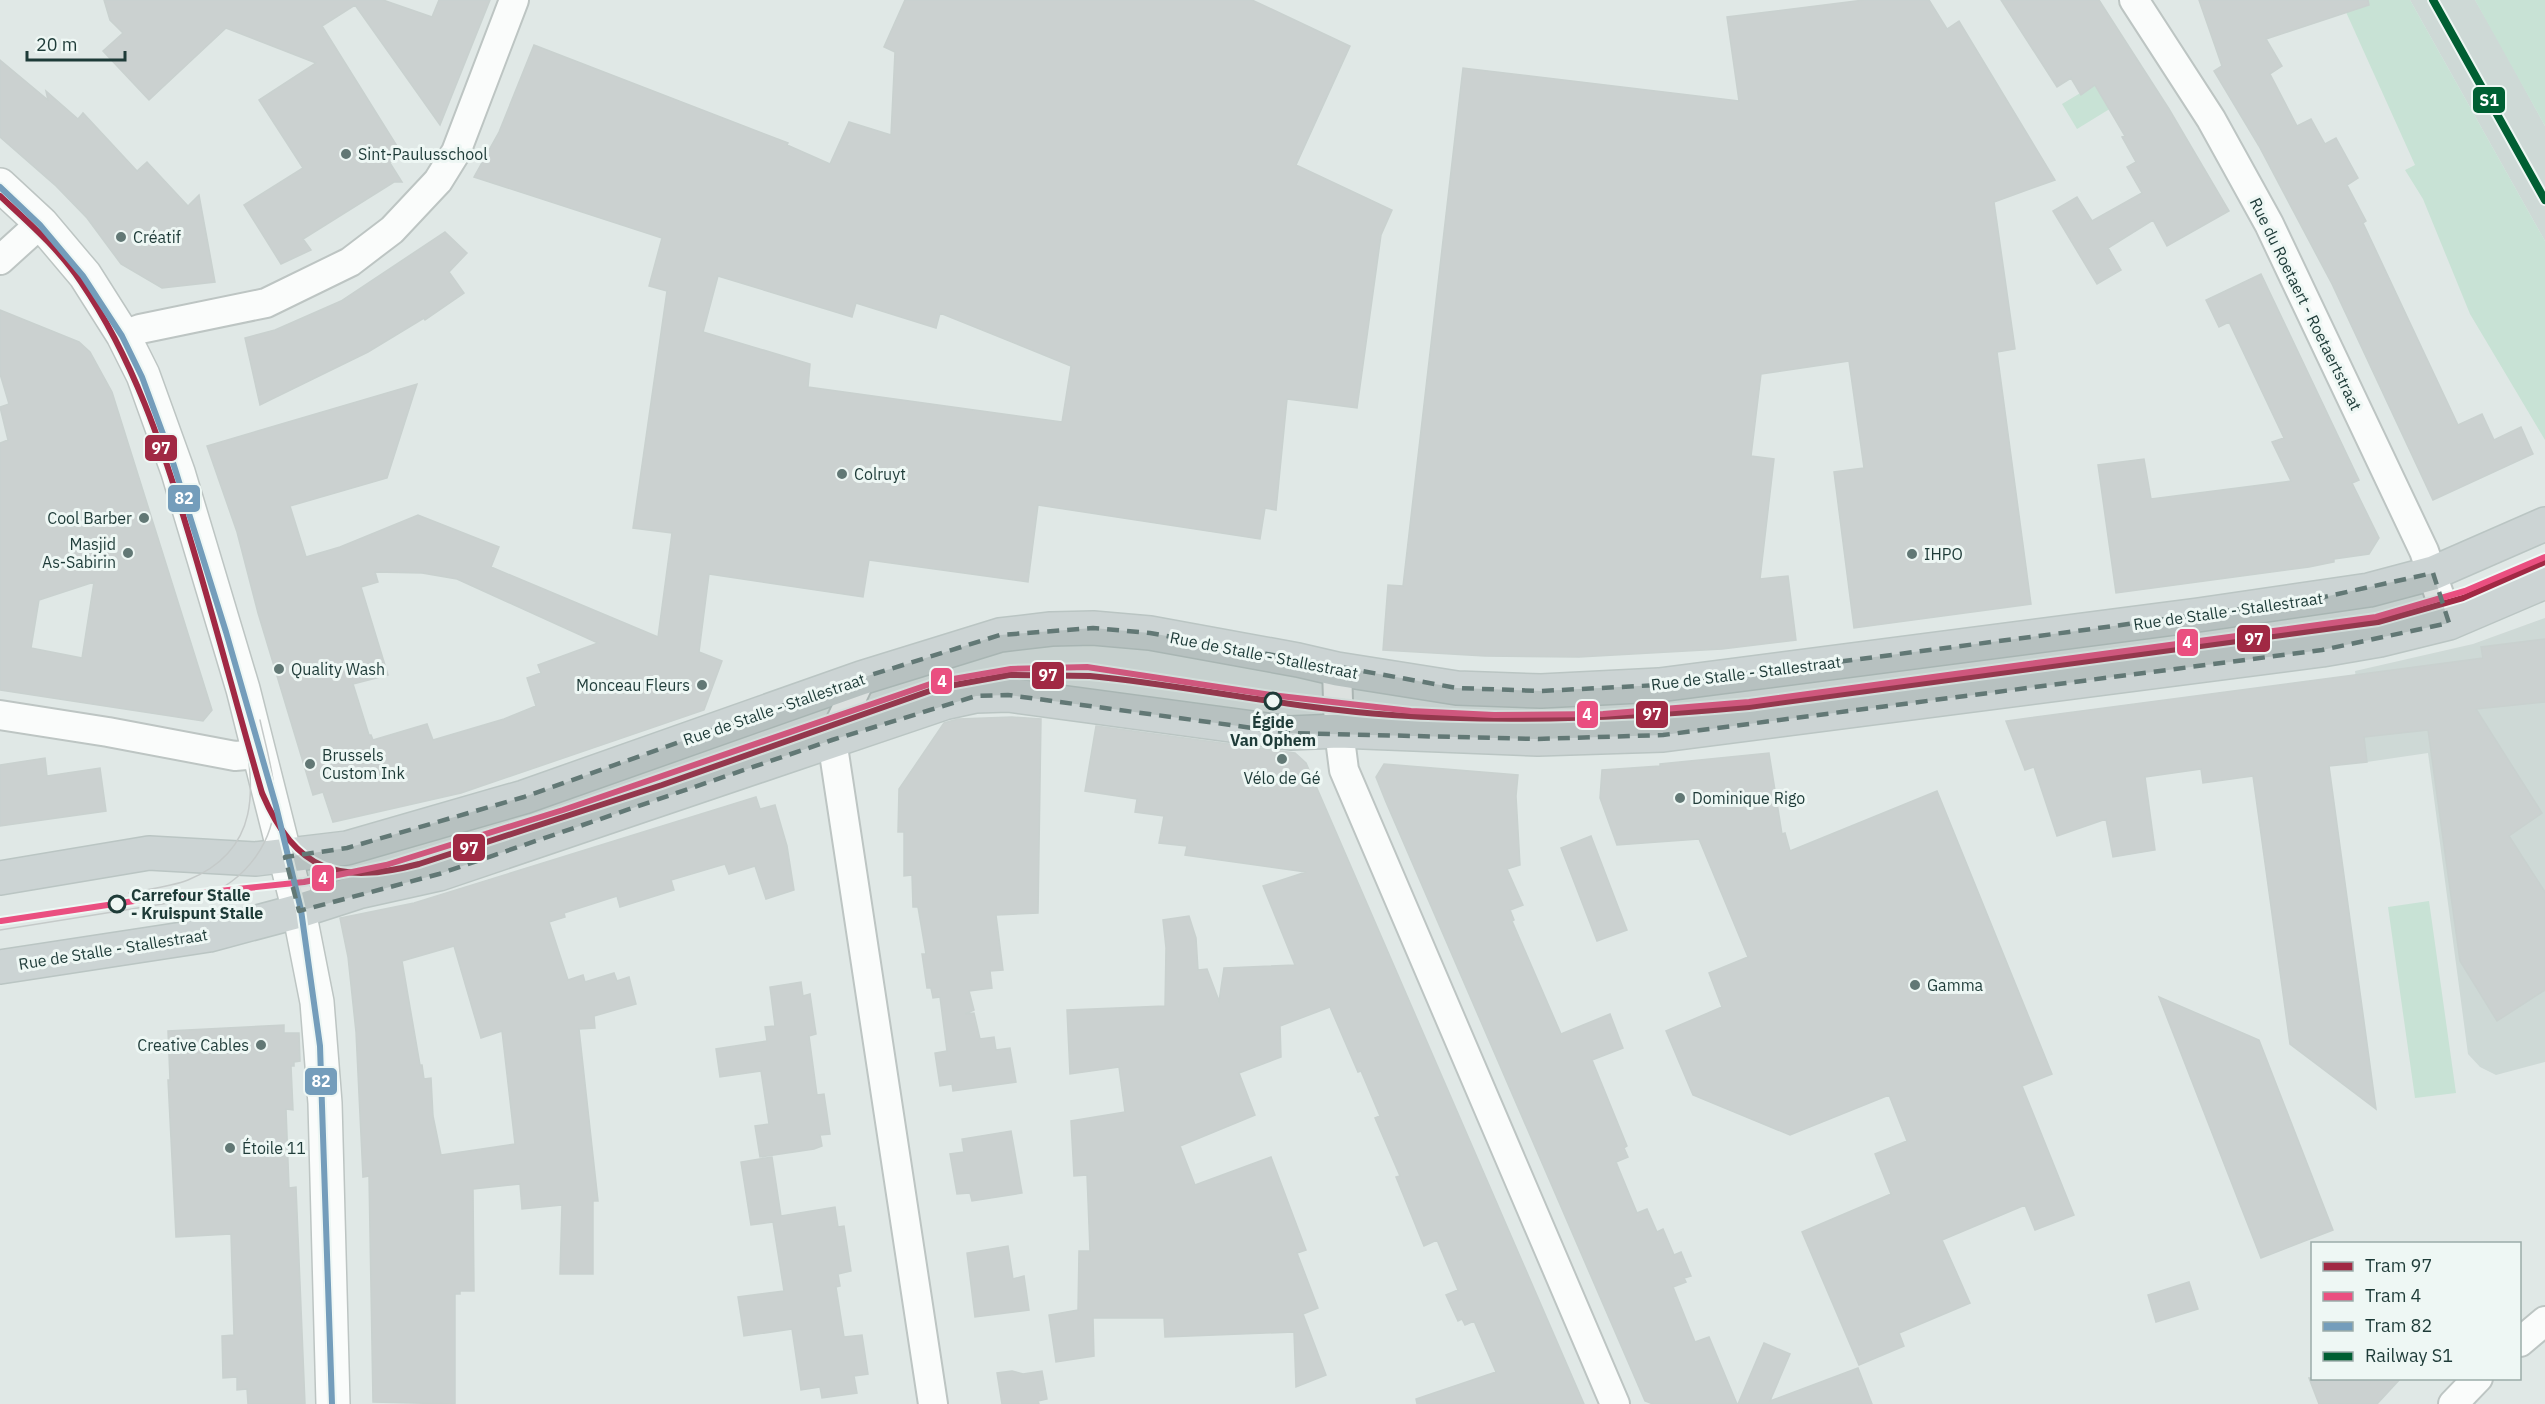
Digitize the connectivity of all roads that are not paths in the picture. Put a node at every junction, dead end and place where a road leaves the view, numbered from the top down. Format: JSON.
{"nodes":[{"id":1,"x":514,"y":0,"type":"edge"},
{"id":2,"x":2134,"y":0,"type":"edge"},
{"id":3,"x":0,"y":185,"type":"edge"},
{"id":4,"x":41,"y":223,"type":"junction"},
{"id":5,"x":0,"y":260,"type":"edge"},
{"id":6,"x":123,"y":335,"type":"junction"},
{"id":7,"x":2545,"y":524,"type":"edge"},
{"id":8,"x":2433,"y":573,"type":"junction"},
{"id":9,"x":2545,"y":582,"type":"edge"},
{"id":10,"x":2449,"y":623,"type":"junction"},
{"id":11,"x":1336,"y":669,"type":"junction"},
{"id":12,"x":861,"y":678,"type":"junction"},
{"id":13,"x":0,"y":715,"type":"edge"},
{"id":14,"x":1339,"y":731,"type":"junction"},
{"id":15,"x":831,"y":740,"type":"junction"},
{"id":16,"x":260,"y":754,"type":"junction"},
{"id":17,"x":0,"y":878,"type":"edge"},
{"id":18,"x":292,"y":883,"type":"junction"},
{"id":19,"x":0,"y":967,"type":"edge"},
{"id":20,"x":2545,"y":1322,"type":"edge"},
{"id":21,"x":2521,"y":1341,"type":"edge"},
{"id":22,"x":2476,"y":1380,"type":"edge"},
{"id":23,"x":333,"y":1404,"type":"edge"},
{"id":24,"x":933,"y":1404,"type":"edge"},
{"id":25,"x":1615,"y":1404,"type":"edge"},
{"id":26,"x":2452,"y":1404,"type":"edge"}],
"edges":[{"from":1,"to":6,"type":"street"},
{"from":2,"to":8,"type":"street","name":"Rue du Roetaert - Roetaertstraat"},
{"from":3,"to":4,"type":"street"},
{"from":4,"to":5,"type":"street"},
{"from":4,"to":6,"type":"street"},
{"from":6,"to":16,"type":"street"},
{"from":7,"to":8,"type":"main road","name":"Rue de Stalle - Stallestraat"},
{"from":8,"to":10,"type":"street","name":"Rue du Roetaert - Roetaertstraat"},
{"from":8,"to":11,"type":"main road","name":"Rue de Stalle - Stallestraat"},
{"from":9,"to":10,"type":"main road","name":"Rue de Stalle - Stallestraat"},
{"from":10,"to":14,"type":"main road","name":"Rue de Stalle - Stallestraat"},
{"from":11,"to":12,"type":"main road","name":"Rue de Stalle - Stallestraat"},
{"from":11,"to":14,"type":"street"},
{"from":12,"to":15,"type":"street"},
{"from":12,"to":18,"type":"main road","name":"Rue de Stalle - Stallestraat"},
{"from":13,"to":16,"type":"street"},
{"from":14,"to":15,"type":"main road","name":"Rue de Stalle - Stallestraat"},
{"from":14,"to":25,"type":"street"},
{"from":15,"to":18,"type":"main road","name":"Rue de Stalle - Stallestraat"},
{"from":15,"to":24,"type":"street"},
{"from":16,"to":18,"type":"street"},
{"from":17,"to":18,"type":"main road","name":"Rue de Stalle - Stallestraat"},
{"from":18,"to":19,"type":"main road","name":"Rue de Stalle - Stallestraat"},
{"from":18,"to":23,"type":"street"},
{"from":20,"to":21,"type":"street"},
{"from":22,"to":26,"type":"street"}]}
